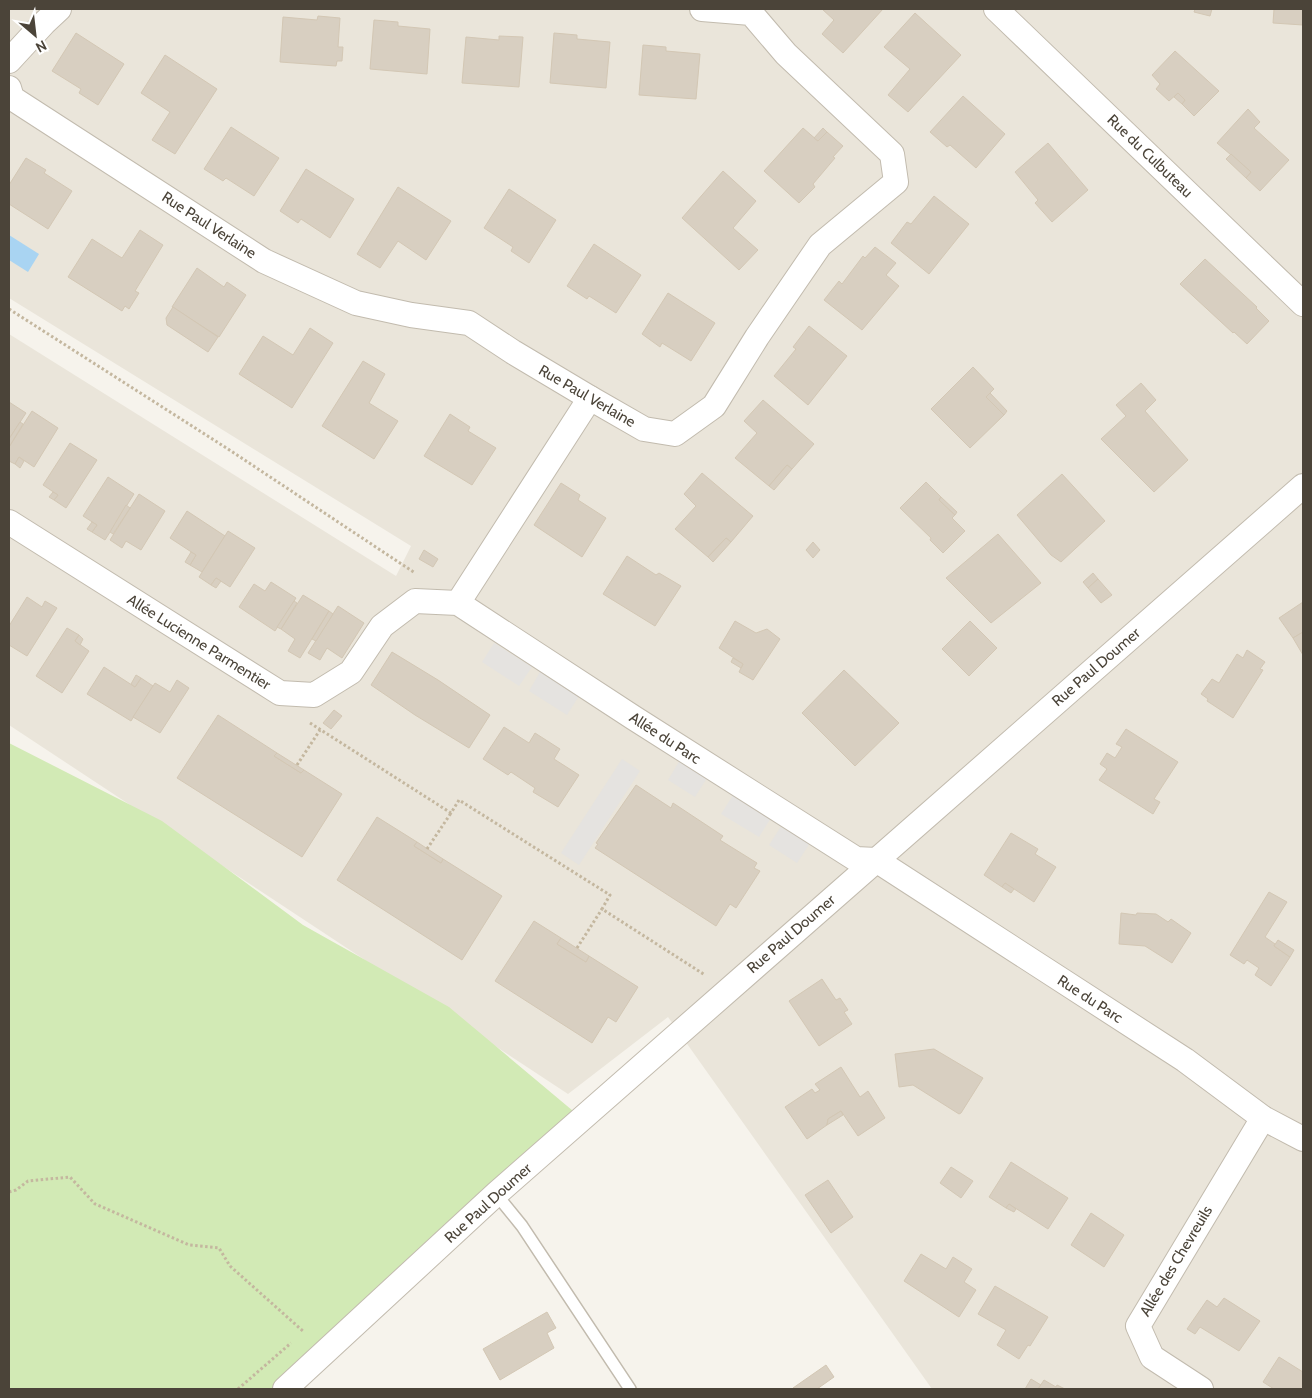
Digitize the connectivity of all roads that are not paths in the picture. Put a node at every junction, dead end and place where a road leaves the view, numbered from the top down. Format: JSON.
{"nodes":[{"id":1,"x":59,"y":9,"type":"edge"},
{"id":2,"x":702,"y":9,"type":"edge"},
{"id":3,"x":996,"y":9,"type":"edge"},
{"id":4,"x":752,"y":11,"type":"edge"},
{"id":5,"x":9,"y":61,"type":"edge"},
{"id":6,"x":9,"y":88,"type":"edge"},
{"id":7,"x":1303,"y":304,"type":"edge"},
{"id":8,"x":590,"y":398,"type":"junction"},
{"id":9,"x":1300,"y":493,"type":"edge"},
{"id":10,"x":9,"y":522,"type":"edge"},
{"id":11,"x":458,"y":603,"type":"junction"},
{"id":12,"x":876,"y":860,"type":"junction"},
{"id":13,"x":1263,"y":1118,"type":"junction"},
{"id":14,"x":1303,"y":1139,"type":"edge"},
{"id":15,"x":496,"y":1194,"type":"junction"},
{"id":16,"x":285,"y":1389,"type":"edge"},
{"id":17,"x":630,"y":1389,"type":"edge"},
{"id":18,"x":1201,"y":1389,"type":"edge"}],
"edges":[{"from":1,"to":5,"type":"street"},
{"from":2,"to":4,"type":"street","name":"Rue Paul Verlaine"},
{"from":3,"to":7,"type":"street","name":"Rue du Culbuteau"},
{"from":4,"to":8,"type":"street","name":"Rue Paul Verlaine"},
{"from":6,"to":8,"type":"street","name":"Rue Paul Verlaine"},
{"from":8,"to":11,"type":"street"},
{"from":9,"to":12,"type":"street","name":"Rue Paul Doumer"},
{"from":10,"to":11,"type":"street","name":"Allée Lucienne Parmentier"},
{"from":11,"to":12,"type":"street","name":"Allée du Parc"},
{"from":12,"to":13,"type":"street","name":"Rue du Parc"},
{"from":12,"to":15,"type":"street","name":"Rue Paul Doumer"},
{"from":13,"to":14,"type":"street","name":"Rue du Parc"},
{"from":13,"to":18,"type":"street","name":"Allée des Chevreuils"},
{"from":15,"to":16,"type":"street","name":"Rue Paul Doumer"},
{"from":15,"to":17,"type":"lane"}]}
